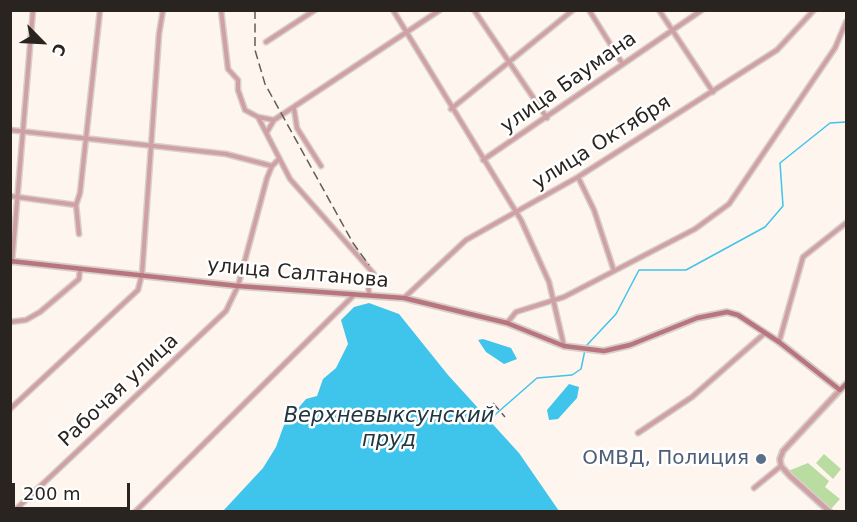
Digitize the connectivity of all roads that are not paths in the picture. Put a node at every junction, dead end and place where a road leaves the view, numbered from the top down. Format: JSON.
{"nodes":[{"id":1,"x":33,"y":10,"type":"edge"},
{"id":2,"x":100,"y":10,"type":"edge"},
{"id":3,"x":163,"y":10,"type":"edge"},
{"id":4,"x":221,"y":10,"type":"edge"},
{"id":5,"x":315,"y":10,"type":"edge"},
{"id":6,"x":393,"y":10,"type":"edge"},
{"id":7,"x":440,"y":10,"type":"edge"},
{"id":8,"x":474,"y":10,"type":"edge"},
{"id":9,"x":573,"y":10,"type":"edge"},
{"id":10,"x":589,"y":10,"type":"edge"},
{"id":11,"x":659,"y":10,"type":"edge"},
{"id":12,"x":702,"y":10,"type":"edge"},
{"id":13,"x":814,"y":10,"type":"edge"},
{"id":14,"x":846,"y":22,"type":"edge"},
{"id":15,"x":673,"y":29,"type":"junction"},
{"id":16,"x":407,"y":33,"type":"junction"},
{"id":17,"x":266,"y":42,"type":"dead end"},
{"id":18,"x":507,"y":62,"type":"junction"},
{"id":19,"x":622,"y":63,"type":"junction"},
{"id":20,"x":713,"y":92,"type":"junction"},
{"id":21,"x":294,"y":109,"type":"junction"},
{"id":22,"x":451,"y":109,"type":"junction"},
{"id":23,"x":258,"y":117,"type":"junction"},
{"id":24,"x":547,"y":118,"type":"junction"},
{"id":25,"x":274,"y":120,"type":"junction"},
{"id":26,"x":10,"y":130,"type":"edge"},
{"id":27,"x":24,"y":132,"type":"junction"},
{"id":28,"x":267,"y":132,"type":"junction"},
{"id":29,"x":87,"y":139,"type":"junction"},
{"id":30,"x":152,"y":147,"type":"junction"},
{"id":31,"x":279,"y":159,"type":"junction"},
{"id":32,"x":483,"y":160,"type":"junction"},
{"id":33,"x":272,"y":166,"type":"junction"},
{"id":34,"x":321,"y":166,"type":"dead end"},
{"id":35,"x":578,"y":177,"type":"junction"},
{"id":36,"x":10,"y":196,"type":"edge"},
{"id":37,"x":18,"y":197,"type":"junction"},
{"id":38,"x":76,"y":205,"type":"junction"},
{"id":39,"x":517,"y":212,"type":"junction"},
{"id":40,"x":846,"y":223,"type":"edge"},
{"id":41,"x":79,"y":234,"type":"dead end"},
{"id":42,"x":11,"y":261,"type":"edge"},
{"id":43,"x":80,"y":269,"type":"junction"},
{"id":44,"x":614,"y":271,"type":"junction"},
{"id":45,"x":142,"y":274,"type":"junction"},
{"id":46,"x":238,"y":286,"type":"junction"},
{"id":47,"x":354,"y":295,"type":"junction"},
{"id":48,"x":369,"y":295,"type":"junction"},
{"id":49,"x":404,"y":298,"type":"junction"},
{"id":50,"x":555,"y":300,"type":"junction"},
{"id":51,"x":10,"y":322,"type":"edge"},
{"id":52,"x":507,"y":323,"type":"junction"},
{"id":53,"x":765,"y":333,"type":"junction"},
{"id":54,"x":779,"y":342,"type":"junction"},
{"id":55,"x":564,"y":346,"type":"junction"},
{"id":56,"x":846,"y":384,"type":"edge"},
{"id":57,"x":840,"y":390,"type":"junction"},
{"id":58,"x":10,"y":409,"type":"edge"},
{"id":59,"x":638,"y":433,"type":"dead end"},
{"id":60,"x":781,"y":466,"type":"junction"},
{"id":61,"x":754,"y":488,"type":"dead end"},
{"id":62,"x":13,"y":512,"type":"edge"},
{"id":63,"x":135,"y":512,"type":"edge"},
{"id":64,"x":830,"y":512,"type":"edge"}],
"edges":[{"from":1,"to":27,"type":"street"},
{"from":2,"to":29,"type":"street"},
{"from":3,"to":30,"type":"street"},
{"from":4,"to":23,"type":"street"},
{"from":5,"to":17,"type":"street"},
{"from":6,"to":16,"type":"street"},
{"from":7,"to":16,"type":"street"},
{"from":8,"to":18,"type":"street"},
{"from":9,"to":18,"type":"street"},
{"from":10,"to":19,"type":"street"},
{"from":11,"to":15,"type":"street"},
{"from":12,"to":15,"type":"street","name":"улица Баумана"},
{"from":13,"to":20,"type":"street","name":"улица Октября"},
{"from":14,"to":44,"type":"street"},
{"from":15,"to":19,"type":"street","name":"улица Баумана"},
{"from":15,"to":20,"type":"street"},
{"from":16,"to":21,"type":"street"},
{"from":16,"to":22,"type":"street"},
{"from":18,"to":22,"type":"street"},
{"from":18,"to":24,"type":"street"},
{"from":19,"to":24,"type":"street","name":"улица Баумана"},
{"from":20,"to":35,"type":"street","name":"улица Октября"},
{"from":21,"to":25,"type":"street"},
{"from":21,"to":34,"type":"street"},
{"from":22,"to":32,"type":"street"},
{"from":23,"to":25,"type":"street"},
{"from":23,"to":28,"type":"street"},
{"from":24,"to":32,"type":"street","name":"улица Баумана"},
{"from":25,"to":28,"type":"street"},
{"from":26,"to":27,"type":"street"},
{"from":27,"to":29,"type":"street"},
{"from":27,"to":37,"type":"street"},
{"from":28,"to":31,"type":"street"},
{"from":29,"to":30,"type":"street"},
{"from":29,"to":38,"type":"street"},
{"from":30,"to":33,"type":"street"},
{"from":30,"to":45,"type":"street"},
{"from":31,"to":33,"type":"street"},
{"from":31,"to":48,"type":"street"},
{"from":32,"to":39,"type":"street"},
{"from":33,"to":46,"type":"street","name":"Рабочая улица"},
{"from":35,"to":39,"type":"street","name":"улица Октября"},
{"from":35,"to":44,"type":"street"},
{"from":36,"to":37,"type":"street"},
{"from":37,"to":38,"type":"street"},
{"from":37,"to":42,"type":"street"},
{"from":38,"to":41,"type":"street"},
{"from":39,"to":49,"type":"street","name":"улица Октября"},
{"from":39,"to":50,"type":"street"},
{"from":40,"to":54,"type":"street"},
{"from":42,"to":43,"type":"main road","name":"улица Салтанова"},
{"from":43,"to":45,"type":"main road","name":"улица Салтанова"},
{"from":43,"to":51,"type":"street"},
{"from":44,"to":50,"type":"street"},
{"from":45,"to":46,"type":"main road","name":"улица Салтанова"},
{"from":45,"to":58,"type":"street"},
{"from":46,"to":47,"type":"main road","name":"улица Салтанова"},
{"from":46,"to":62,"type":"street","name":"Рабочая улица"},
{"from":47,"to":48,"type":"main road","name":"улица Салтанова"},
{"from":47,"to":63,"type":"street"},
{"from":48,"to":49,"type":"main road","name":"улица Салтанова"},
{"from":49,"to":52,"type":"main road","name":"улица Салтанова"},
{"from":50,"to":52,"type":"street"},
{"from":50,"to":55,"type":"street"},
{"from":52,"to":55,"type":"main road","name":"улица Салтанова"},
{"from":53,"to":54,"type":"main road","name":"улица Салтанова"},
{"from":53,"to":55,"type":"main road","name":"улица Салтанова"},
{"from":53,"to":59,"type":"street"},
{"from":54,"to":57,"type":"main road","name":"улица Салтанова"},
{"from":56,"to":57,"type":"main road"},
{"from":57,"to":60,"type":"street"},
{"from":60,"to":61,"type":"street"},
{"from":60,"to":64,"type":"street"}]}
